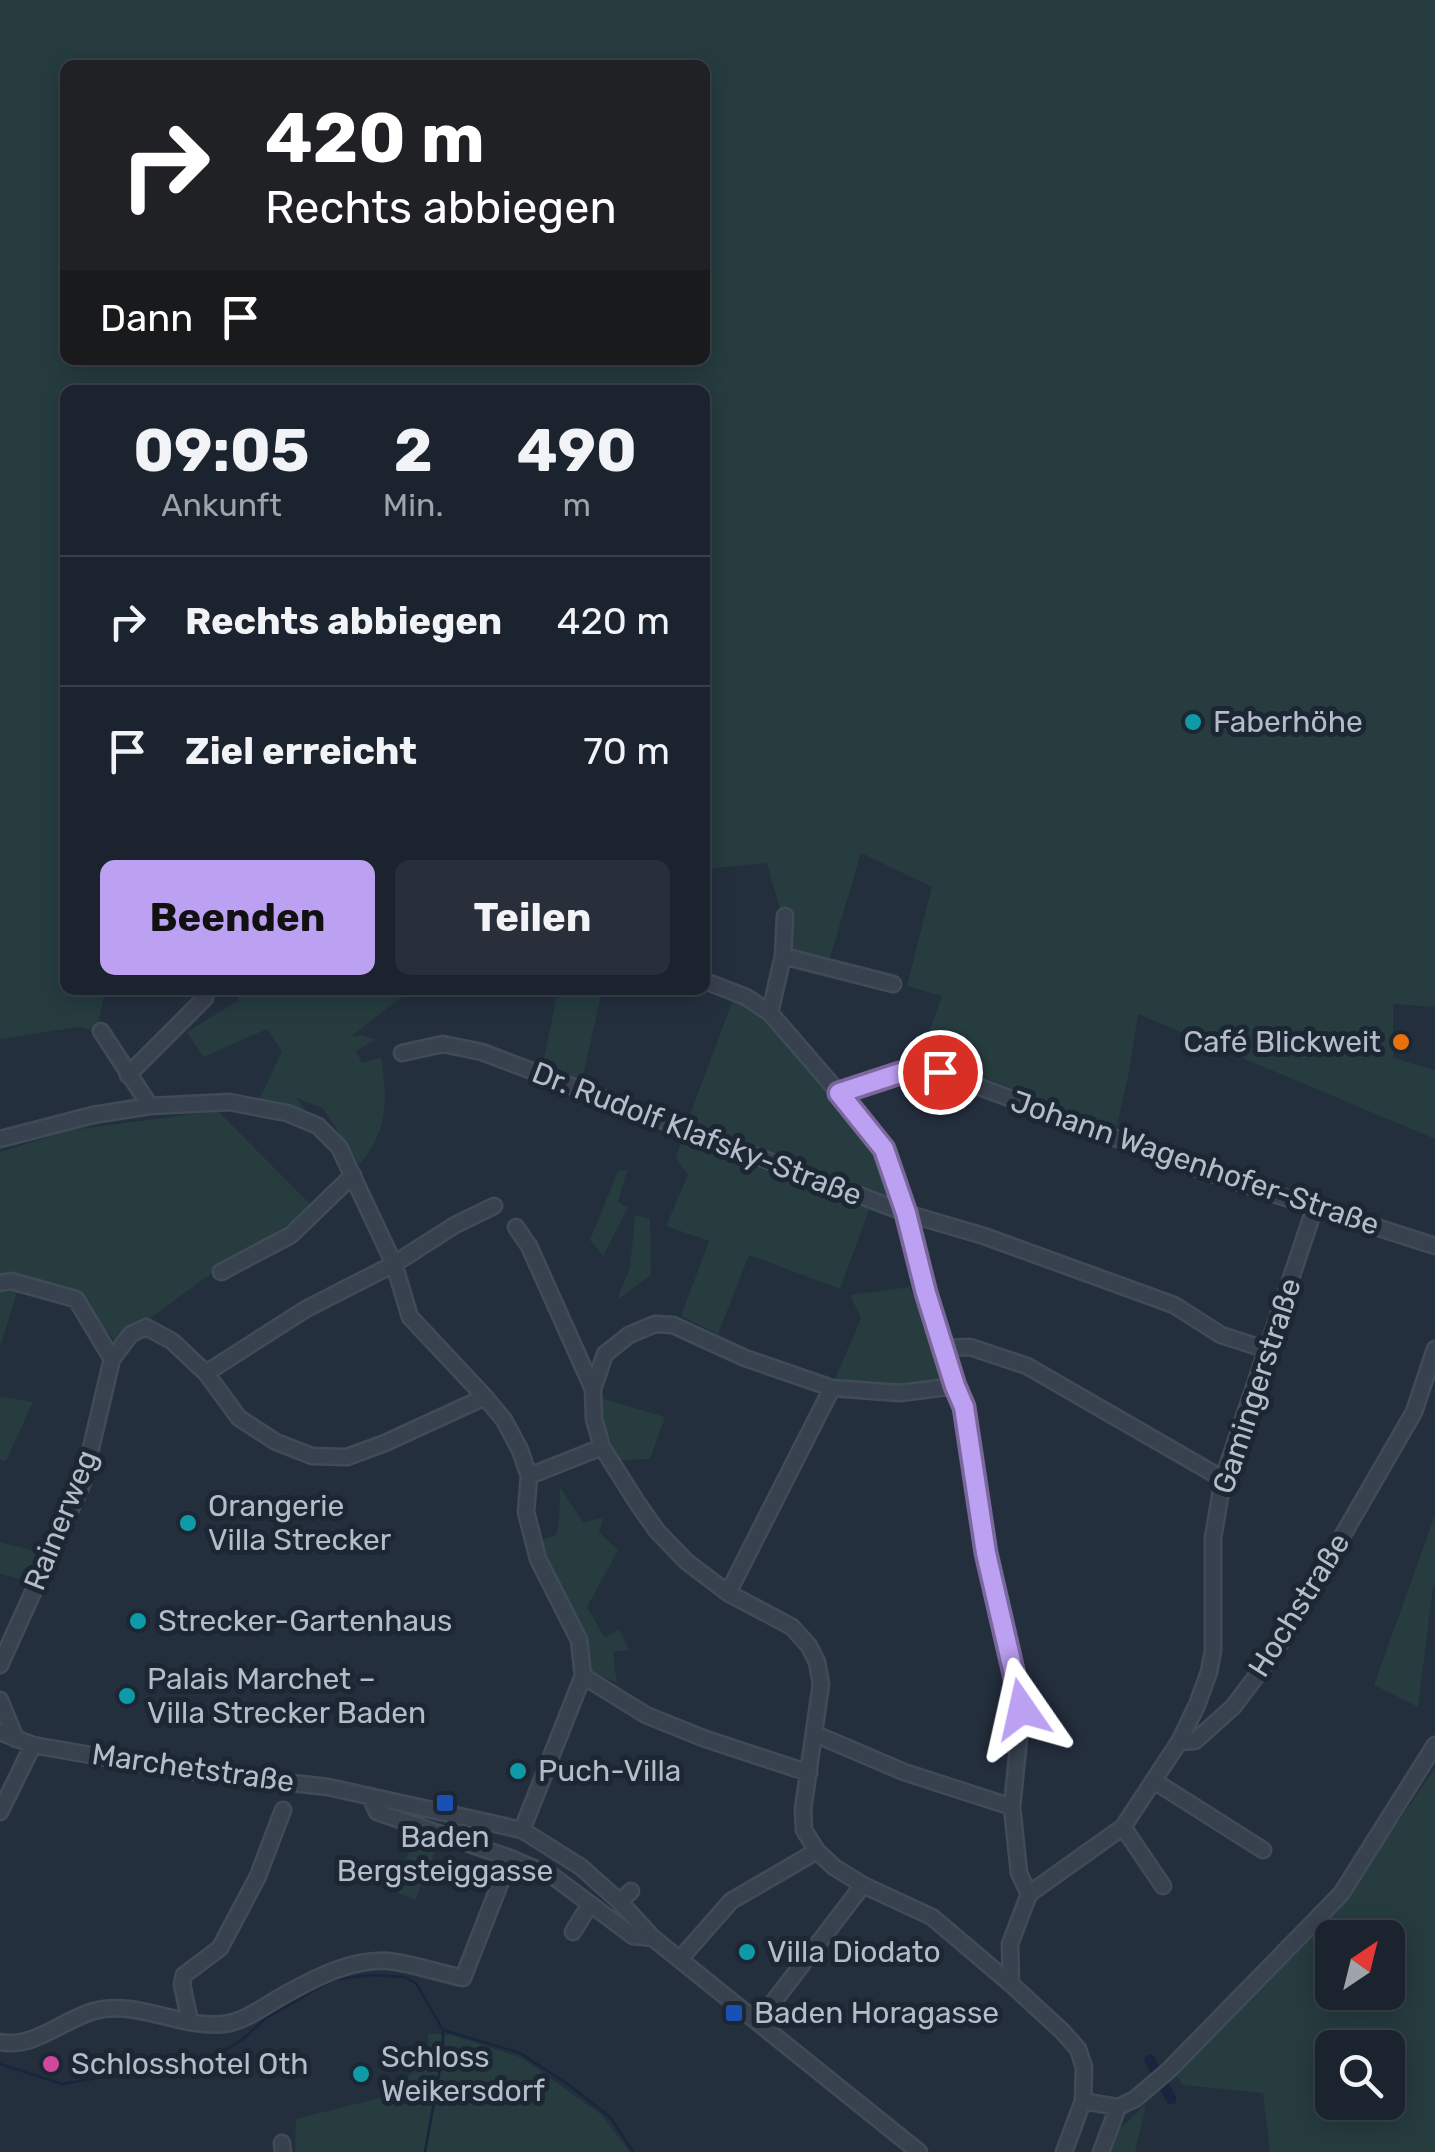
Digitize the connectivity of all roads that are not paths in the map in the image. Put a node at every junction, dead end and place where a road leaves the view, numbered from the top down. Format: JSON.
{"nodes":[{"id":1,"x":785,"y":916,"type":"dead end"},
{"id":2,"x":783,"y":956,"type":"junction"},
{"id":3,"x":710,"y":983,"type":"edge"},
{"id":4,"x":893,"y":984,"type":"dead end"},
{"id":5,"x":204,"y":998,"type":"dead end"},
{"id":6,"x":770,"y":1013,"type":"junction"},
{"id":7,"x":101,"y":1031,"type":"dead end"},
{"id":8,"x":402,"y":1054,"type":"dead end"},
{"id":9,"x":128,"y":1075,"type":"junction"},
{"id":10,"x":839,"y":1093,"type":"junction"},
{"id":11,"x":150,"y":1106,"type":"junction"},
{"id":12,"x":0,"y":1139,"type":"edge"},
{"id":13,"x":353,"y":1175,"type":"junction"},
{"id":14,"x":494,"y":1206,"type":"dead end"},
{"id":15,"x":1314,"y":1206,"type":"junction"},
{"id":16,"x":906,"y":1213,"type":"junction"},
{"id":17,"x":516,"y":1226,"type":"dead end"},
{"id":18,"x":1435,"y":1246,"type":"edge"},
{"id":19,"x":394,"y":1264,"type":"junction"},
{"id":20,"x":221,"y":1272,"type":"dead end"},
{"id":21,"x":0,"y":1283,"type":"edge"},
{"id":22,"x":944,"y":1348,"type":"junction"},
{"id":23,"x":1435,"y":1349,"type":"edge"},
{"id":24,"x":1268,"y":1350,"type":"junction"},
{"id":25,"x":112,"y":1359,"type":"junction"},
{"id":26,"x":206,"y":1373,"type":"junction"},
{"id":27,"x":955,"y":1386,"type":"junction"},
{"id":28,"x":832,"y":1388,"type":"junction"},
{"id":29,"x":593,"y":1389,"type":"junction"},
{"id":30,"x":486,"y":1397,"type":"junction"},
{"id":31,"x":602,"y":1446,"type":"junction"},
{"id":32,"x":529,"y":1476,"type":"junction"},
{"id":33,"x":1223,"y":1478,"type":"junction"},
{"id":34,"x":728,"y":1593,"type":"junction"},
{"id":35,"x":0,"y":1665,"type":"edge"},
{"id":36,"x":583,"y":1676,"type":"junction"},
{"id":37,"x":0,"y":1700,"type":"edge"},
{"id":38,"x":0,"y":1732,"type":"edge"},
{"id":39,"x":815,"y":1734,"type":"junction"},
{"id":40,"x":16,"y":1739,"type":"junction"},
{"id":41,"x":1180,"y":1742,"type":"junction"},
{"id":42,"x":33,"y":1745,"type":"junction"},
{"id":43,"x":1435,"y":1745,"type":"edge"},
{"id":44,"x":809,"y":1773,"type":"junction"},
{"id":45,"x":1154,"y":1781,"type":"junction"},
{"id":46,"x":370,"y":1796,"type":"junction"},
{"id":47,"x":1012,"y":1807,"type":"junction"},
{"id":48,"x":283,"y":1810,"type":"dead end"},
{"id":49,"x":0,"y":1812,"type":"edge"},
{"id":50,"x":1123,"y":1827,"type":"junction"},
{"id":51,"x":522,"y":1830,"type":"junction"},
{"id":52,"x":1263,"y":1850,"type":"dead end"},
{"id":53,"x":818,"y":1851,"type":"junction"},
{"id":54,"x":510,"y":1858,"type":"junction"},
{"id":55,"x":863,"y":1884,"type":"junction"},
{"id":56,"x":1164,"y":1886,"type":"dead end"},
{"id":57,"x":1028,"y":1894,"type":"junction"},
{"id":58,"x":590,"y":1904,"type":"junction"},
{"id":59,"x":574,"y":1932,"type":"dead end"},
{"id":60,"x":654,"y":1938,"type":"junction"},
{"id":61,"x":680,"y":1960,"type":"junction"},
{"id":62,"x":1011,"y":1984,"type":"junction"},
{"id":63,"x":190,"y":2022,"type":"junction"},
{"id":64,"x":758,"y":2022,"type":"junction"},
{"id":65,"x":0,"y":2042,"type":"edge"},
{"id":66,"x":1083,"y":2102,"type":"junction"},
{"id":67,"x":1118,"y":2107,"type":"junction"},
{"id":68,"x":919,"y":2152,"type":"edge"},
{"id":69,"x":1064,"y":2152,"type":"edge"},
{"id":70,"x":1101,"y":2152,"type":"edge"}],
"edges":[{"from":1,"to":2,"type":"street"},
{"from":2,"to":4,"type":"street"},
{"from":2,"to":6,"type":"street"},
{"from":3,"to":6,"type":"street"},
{"from":5,"to":9,"type":"street"},
{"from":6,"to":10,"type":"street"},
{"from":7,"to":9,"type":"street"},
{"from":8,"to":16,"type":"street","name":"Dr. Rudolf Klafsky-Straße"},
{"from":9,"to":11,"type":"street"},
{"from":10,"to":15,"type":"street","name":"Johann Wagenhofer-Straße"},
{"from":10,"to":16,"type":"street"},
{"from":11,"to":12,"type":"street"},
{"from":11,"to":13,"type":"street"},
{"from":13,"to":19,"type":"street"},
{"from":13,"to":20,"type":"street"},
{"from":14,"to":19,"type":"street"},
{"from":15,"to":18,"type":"street","name":"Johann Wagenhofer-Straße"},
{"from":15,"to":24,"type":"street","name":"Gamingerstraße"},
{"from":16,"to":22,"type":"street"},
{"from":16,"to":24,"type":"street","name":"Dr. Rudolf Klafsky-Straße"},
{"from":17,"to":29,"type":"street"},
{"from":19,"to":26,"type":"street"},
{"from":19,"to":30,"type":"street"},
{"from":21,"to":25,"type":"street"},
{"from":22,"to":27,"type":"street"},
{"from":22,"to":33,"type":"street"},
{"from":23,"to":41,"type":"street","name":"Hochstraße"},
{"from":24,"to":33,"type":"street","name":"Gamingerstraße"},
{"from":25,"to":26,"type":"street"},
{"from":25,"to":35,"type":"street","name":"Rainerweg"},
{"from":26,"to":30,"type":"street"},
{"from":27,"to":28,"type":"street"},
{"from":27,"to":47,"type":"street"},
{"from":28,"to":29,"type":"street"},
{"from":28,"to":34,"type":"street"},
{"from":29,"to":31,"type":"street"},
{"from":30,"to":32,"type":"street"},
{"from":31,"to":32,"type":"street"},
{"from":31,"to":34,"type":"street"},
{"from":32,"to":36,"type":"street"},
{"from":33,"to":41,"type":"street","name":"Gamingerstraße"},
{"from":34,"to":39,"type":"street"},
{"from":36,"to":44,"type":"street"},
{"from":36,"to":51,"type":"street"},
{"from":37,"to":40,"type":"street"},
{"from":38,"to":40,"type":"street","name":"Marchetstraße"},
{"from":39,"to":44,"type":"street"},
{"from":39,"to":47,"type":"street"},
{"from":40,"to":42,"type":"street","name":"Marchetstraße"},
{"from":41,"to":45,"type":"street","name":"Hochstraße"},
{"from":42,"to":46,"type":"street","name":"Marchetstraße"},
{"from":42,"to":49,"type":"street"},
{"from":43,"to":67,"type":"street"},
{"from":44,"to":53,"type":"street"},
{"from":45,"to":50,"type":"street","name":"Hochstraße"},
{"from":45,"to":52,"type":"street"},
{"from":46,"to":51,"type":"street","name":"Marchetstraße"},
{"from":46,"to":54,"type":"street","name":"Marchetstraße"},
{"from":47,"to":57,"type":"street"},
{"from":48,"to":63,"type":"street"},
{"from":50,"to":56,"type":"street"},
{"from":50,"to":57,"type":"street","name":"Hochstraße"},
{"from":51,"to":60,"type":"street","name":"Marchetstraße"},
{"from":53,"to":55,"type":"street"},
{"from":53,"to":61,"type":"street"},
{"from":54,"to":58,"type":"street","name":"Marchetstraße"},
{"from":54,"to":63,"type":"street"},
{"from":55,"to":62,"type":"street"},
{"from":55,"to":64,"type":"street"},
{"from":57,"to":62,"type":"street"},
{"from":58,"to":59,"type":"street"},
{"from":58,"to":60,"type":"street","name":"Marchetstraße"},
{"from":60,"to":61,"type":"street","name":"Marchetstraße"},
{"from":61,"to":64,"type":"street","name":"Marchetstraße"},
{"from":62,"to":66,"type":"street"},
{"from":63,"to":65,"type":"street"},
{"from":64,"to":68,"type":"street","name":"Marchetstraße"},
{"from":66,"to":67,"type":"street"},
{"from":66,"to":69,"type":"street"},
{"from":67,"to":70,"type":"street"}]}
